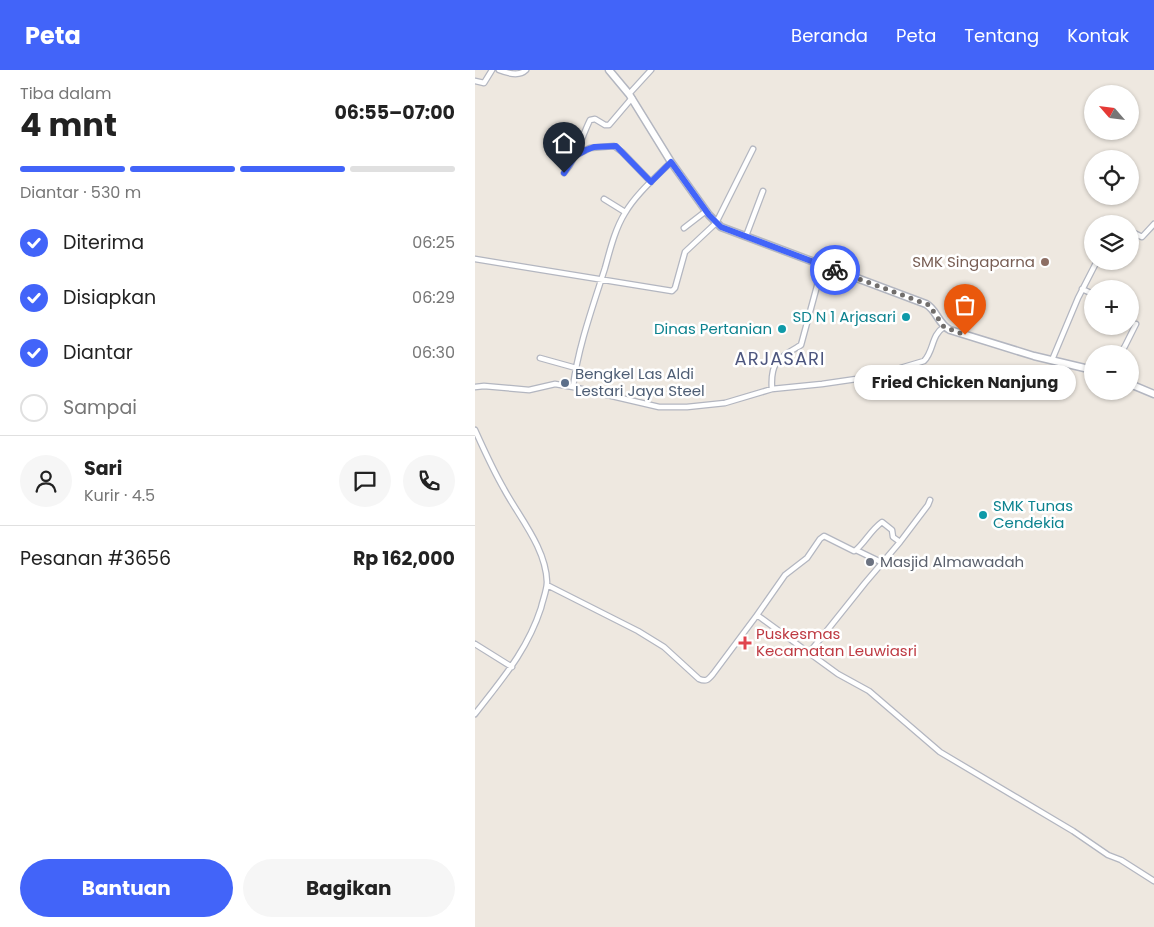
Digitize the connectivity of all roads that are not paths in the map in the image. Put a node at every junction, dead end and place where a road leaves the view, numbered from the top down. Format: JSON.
{"nodes":[{"id":1,"x":493,"y":70,"type":"edge"},
{"id":2,"x":499,"y":70,"type":"edge"},
{"id":3,"x":525,"y":70,"type":"edge"},
{"id":4,"x":609,"y":70,"type":"edge"},
{"id":5,"x":651,"y":70,"type":"edge"},
{"id":6,"x":475,"y":81,"type":"edge"},
{"id":7,"x":631,"y":96,"type":"junction"},
{"id":8,"x":753,"y":149,"type":"dead end"},
{"id":9,"x":575,"y":156,"type":"junction"},
{"id":10,"x":671,"y":162,"type":"junction"},
{"id":11,"x":564,"y":173,"type":"dead end"},
{"id":12,"x":651,"y":182,"type":"junction"},
{"id":13,"x":763,"y":191,"type":"dead end"},
{"id":14,"x":604,"y":199,"type":"dead end"},
{"id":15,"x":706,"y":211,"type":"junction"},
{"id":16,"x":625,"y":212,"type":"junction"},
{"id":17,"x":715,"y":223,"type":"junction"},
{"id":18,"x":1154,"y":224,"type":"edge"},
{"id":19,"x":684,"y":228,"type":"dead end"},
{"id":20,"x":746,"y":236,"type":"junction"},
{"id":21,"x":1139,"y":236,"type":"edge"},
{"id":22,"x":475,"y":259,"type":"edge"},
{"id":23,"x":820,"y":265,"type":"junction"},
{"id":24,"x":1092,"y":270,"type":"edge"},
{"id":25,"x":601,"y":280,"type":"junction"},
{"id":26,"x":1082,"y":289,"type":"joint"},
{"id":27,"x":944,"y":327,"type":"junction"},
{"id":28,"x":540,"y":358,"type":"dead end"},
{"id":29,"x":1052,"y":360,"type":"junction"},
{"id":30,"x":576,"y":368,"type":"junction"},
{"id":31,"x":1084,"y":368,"type":"edge"},
{"id":32,"x":475,"y":387,"type":"edge"},
{"id":33,"x":573,"y":387,"type":"junction"},
{"id":34,"x":1139,"y":388,"type":"edge"},
{"id":35,"x":772,"y":389,"type":"junction"},
{"id":36,"x":1154,"y":394,"type":"edge"},
{"id":37,"x":475,"y":430,"type":"edge"},
{"id":38,"x":930,"y":500,"type":"dead end"},
{"id":39,"x":900,"y":542,"type":"junction"},
{"id":40,"x":856,"y":550,"type":"junction"},
{"id":41,"x":883,"y":562,"type":"junction"},
{"id":42,"x":547,"y":585,"type":"junction"},
{"id":43,"x":757,"y":615,"type":"junction"},
{"id":44,"x":475,"y":644,"type":"edge"},
{"id":45,"x":809,"y":653,"type":"junction"},
{"id":46,"x":512,"y":667,"type":"junction"},
{"id":47,"x":477,"y":707,"type":"edge"},
{"id":48,"x":475,"y":714,"type":"edge"},
{"id":49,"x":1154,"y":881,"type":"edge"}],
"edges":[{"from":1,"to":6,"type":"street"},
{"from":2,"to":3,"type":"street"},
{"from":4,"to":7,"type":"main road"},
{"from":5,"to":7,"type":"street"},
{"from":7,"to":9,"type":"street"},
{"from":7,"to":10,"type":"main road"},
{"from":8,"to":17,"type":"street"},
{"from":9,"to":11,"type":"street"},
{"from":9,"to":12,"type":"street"},
{"from":10,"to":12,"type":"street"},
{"from":10,"to":15,"type":"main road"},
{"from":12,"to":16,"type":"street"},
{"from":13,"to":20,"type":"street"},
{"from":14,"to":16,"type":"street"},
{"from":15,"to":17,"type":"main road"},
{"from":15,"to":19,"type":"street"},
{"from":16,"to":25,"type":"street"},
{"from":17,"to":20,"type":"main road"},
{"from":17,"to":25,"type":"street"},
{"from":18,"to":21,"type":"street"},
{"from":20,"to":23,"type":"main road"},
{"from":22,"to":25,"type":"street"},
{"from":23,"to":27,"type":"main road"},
{"from":23,"to":35,"type":"street"},
{"from":24,"to":26,"type":"street"},
{"from":25,"to":30,"type":"street"},
{"from":26,"to":29,"type":"street"},
{"from":27,"to":29,"type":"main road"},
{"from":27,"to":35,"type":"street"},
{"from":28,"to":30,"type":"street"},
{"from":29,"to":31,"type":"main road"},
{"from":30,"to":33,"type":"street"},
{"from":32,"to":33,"type":"street"},
{"from":33,"to":35,"type":"street"},
{"from":34,"to":36,"type":"main road"},
{"from":37,"to":42,"type":"street"},
{"from":38,"to":39,"type":"street"},
{"from":39,"to":40,"type":"street"},
{"from":39,"to":41,"type":"street"},
{"from":40,"to":41,"type":"street"},
{"from":40,"to":43,"type":"street"},
{"from":41,"to":45,"type":"street"},
{"from":42,"to":43,"type":"street"},
{"from":42,"to":46,"type":"street"},
{"from":43,"to":45,"type":"street"},
{"from":44,"to":46,"type":"street"},
{"from":45,"to":49,"type":"street"},
{"from":46,"to":47,"type":"street"},
{"from":47,"to":48,"type":"street"}]}
